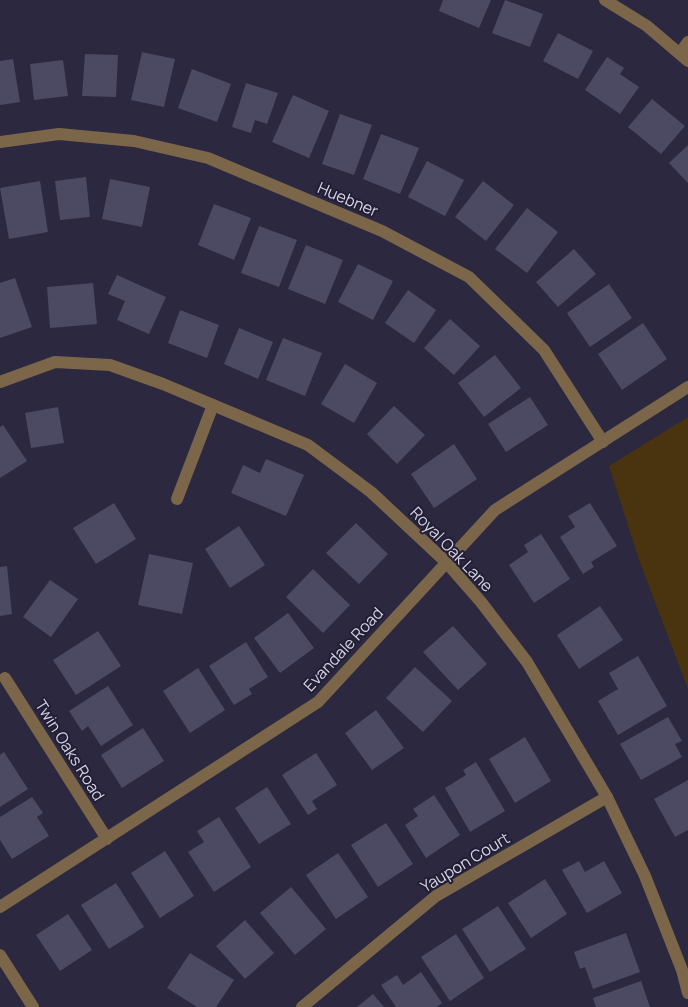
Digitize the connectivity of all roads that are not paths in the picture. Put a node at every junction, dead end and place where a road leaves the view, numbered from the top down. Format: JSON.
{"nodes":[{"id":1,"x":605,"y":0,"type":"edge"},
{"id":2,"x":688,"y":42,"type":"edge"},
{"id":3,"x":684,"y":57,"type":"edge"},
{"id":4,"x":0,"y":142,"type":"edge"},
{"id":5,"x":0,"y":382,"type":"edge"},
{"id":6,"x":688,"y":387,"type":"edge"},
{"id":7,"x":213,"y":405,"type":"junction"},
{"id":8,"x":602,"y":442,"type":"junction"},
{"id":9,"x":177,"y":499,"type":"dead end"},
{"id":10,"x":446,"y":562,"type":"junction"},
{"id":11,"x":5,"y":678,"type":"dead end"},
{"id":12,"x":607,"y":797,"type":"junction"},
{"id":13,"x":107,"y":839,"type":"junction"},
{"id":14,"x":0,"y":907,"type":"edge"},
{"id":15,"x":0,"y":955,"type":"edge"},
{"id":16,"x":688,"y":993,"type":"edge"},
{"id":17,"x":33,"y":1007,"type":"edge"},
{"id":18,"x":302,"y":1007,"type":"edge"}],
"edges":[{"from":1,"to":3,"type":"street"},
{"from":2,"to":3,"type":"street"},
{"from":4,"to":8,"type":"street","name":"Huebner"},
{"from":5,"to":7,"type":"street","name":"Royal Oak Lane"},
{"from":6,"to":8,"type":"street","name":"Evandale Road"},
{"from":7,"to":9,"type":"street"},
{"from":7,"to":10,"type":"street","name":"Royal Oak Lane"},
{"from":8,"to":10,"type":"street","name":"Evandale Road"},
{"from":10,"to":12,"type":"street","name":"Royal Oak Lane"},
{"from":10,"to":13,"type":"street","name":"Evandale Road"},
{"from":11,"to":13,"type":"street","name":"Twin Oaks Road"},
{"from":12,"to":16,"type":"street","name":"Royal Oak Lane"},
{"from":12,"to":18,"type":"street","name":"Yaupon Court"},
{"from":13,"to":14,"type":"street","name":"Evandale Road"},
{"from":15,"to":17,"type":"street"}]}
